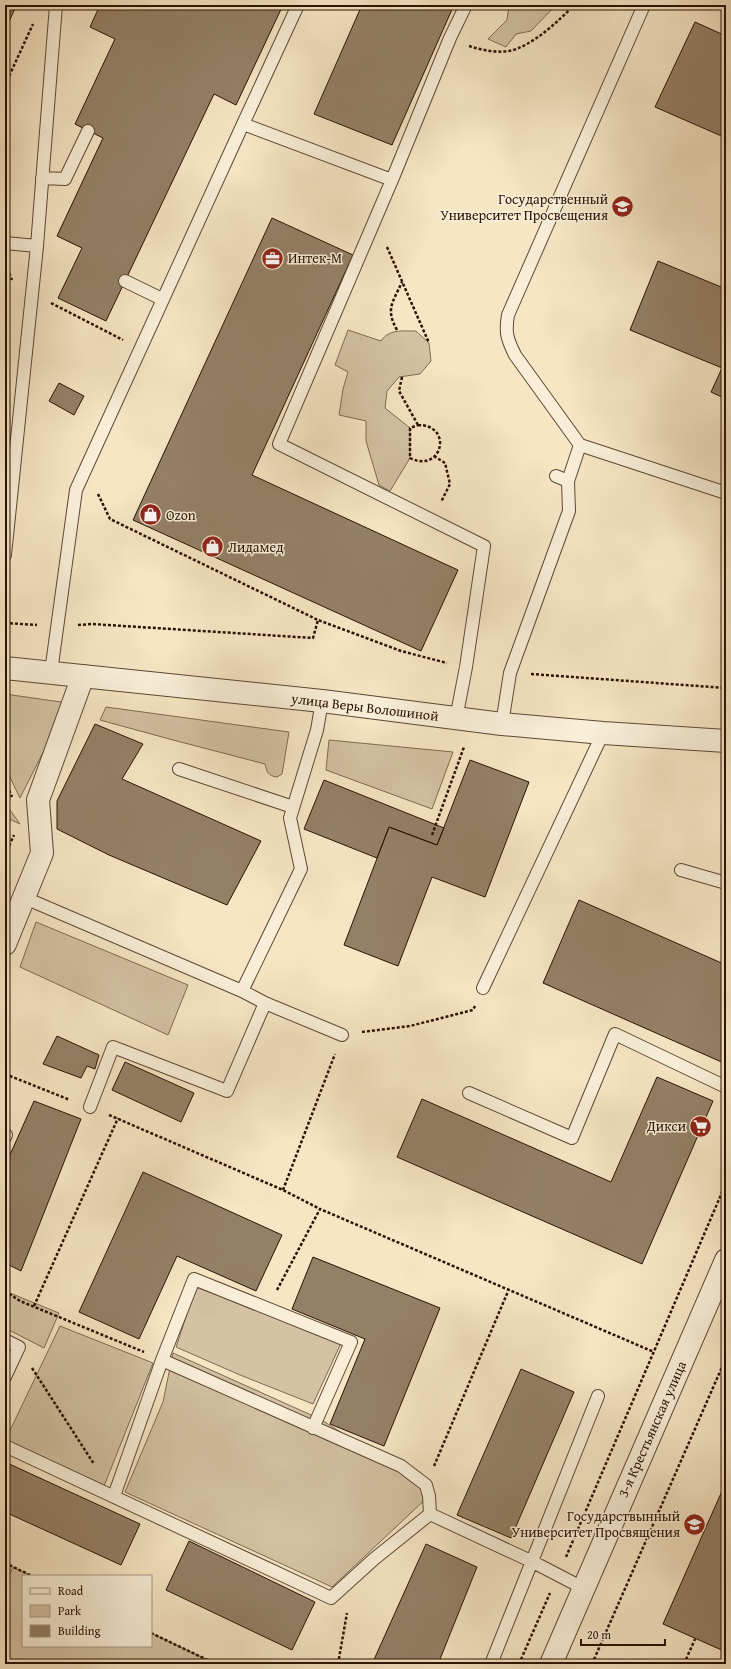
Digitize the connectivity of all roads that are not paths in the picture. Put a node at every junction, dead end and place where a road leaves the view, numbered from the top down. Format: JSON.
{"nodes":[{"id":1,"x":56,"y":5,"type":"edge"},
{"id":2,"x":298,"y":5,"type":"edge"},
{"id":3,"x":466,"y":5,"type":"edge"},
{"id":4,"x":644,"y":5,"type":"edge"},
{"id":5,"x":243,"y":124,"type":"junction"},
{"id":6,"x":88,"y":131,"type":"dead end"},
{"id":7,"x":42,"y":178,"type":"junction"},
{"id":8,"x":392,"y":180,"type":"junction"},
{"id":9,"x":5,"y":243,"type":"edge"},
{"id":10,"x":37,"y":246,"type":"junction"},
{"id":11,"x":125,"y":281,"type":"dead end"},
{"id":12,"x":162,"y":299,"type":"junction"},
{"id":13,"x":580,"y":445,"type":"junction"},
{"id":14,"x":556,"y":476,"type":"dead end"},
{"id":15,"x":568,"y":481,"type":"junction"},
{"id":16,"x":726,"y":493,"type":"edge"},
{"id":17,"x":5,"y":555,"type":"edge"},
{"id":18,"x":5,"y":668,"type":"edge"},
{"id":19,"x":50,"y":672,"type":"junction"},
{"id":20,"x":83,"y":676,"type":"junction"},
{"id":21,"x":322,"y":701,"type":"junction"},
{"id":22,"x":456,"y":719,"type":"junction"},
{"id":23,"x":502,"y":724,"type":"junction"},
{"id":24,"x":603,"y":733,"type":"junction"},
{"id":25,"x":726,"y":741,"type":"edge"},
{"id":26,"x":179,"y":769,"type":"dead end"},
{"id":27,"x":294,"y":807,"type":"junction"},
{"id":28,"x":681,"y":870,"type":"dead end"},
{"id":29,"x":726,"y":883,"type":"edge"},
{"id":30,"x":25,"y":898,"type":"junction"},
{"id":31,"x":5,"y":944,"type":"edge"},
{"id":32,"x":483,"y":988,"type":"road end"},
{"id":33,"x":242,"y":991,"type":"junction"},
{"id":34,"x":266,"y":1003,"type":"junction"},
{"id":35,"x":342,"y":1035,"type":"road end"},
{"id":36,"x":726,"y":1087,"type":"edge"},
{"id":37,"x":469,"y":1093,"type":"dead end"},
{"id":38,"x":90,"y":1107,"type":"road end"},
{"id":39,"x":726,"y":1260,"type":"edge"},
{"id":40,"x":5,"y":1340,"type":"edge"},
{"id":41,"x":162,"y":1360,"type":"junction"},
{"id":42,"x":5,"y":1377,"type":"edge"},
{"id":43,"x":598,"y":1396,"type":"dead end"},
{"id":44,"x":313,"y":1428,"type":"junction"},
{"id":45,"x":5,"y":1446,"type":"edge"},
{"id":46,"x":114,"y":1496,"type":"junction"},
{"id":47,"x":430,"y":1514,"type":"junction"},
{"id":48,"x":533,"y":1562,"type":"junction"},
{"id":49,"x":583,"y":1588,"type":"junction"},
{"id":50,"x":491,"y":1664,"type":"edge"},
{"id":51,"x":551,"y":1664,"type":"edge"}],
"edges":[{"from":1,"to":7,"type":"lane"},
{"from":2,"to":5,"type":"lane"},
{"from":3,"to":8,"type":"lane"},
{"from":4,"to":13,"type":"lane"},
{"from":5,"to":8,"type":"lane"},
{"from":5,"to":12,"type":"lane"},
{"from":6,"to":7,"type":"lane"},
{"from":7,"to":10,"type":"lane"},
{"from":8,"to":22,"type":"lane"},
{"from":9,"to":10,"type":"lane"},
{"from":10,"to":17,"type":"lane"},
{"from":11,"to":12,"type":"lane"},
{"from":12,"to":19,"type":"lane"},
{"from":13,"to":15,"type":"lane"},
{"from":13,"to":16,"type":"lane"},
{"from":14,"to":15,"type":"lane"},
{"from":15,"to":23,"type":"lane"},
{"from":18,"to":19,"type":"street","name":"улица Веры Волошиной"},
{"from":19,"to":20,"type":"street","name":"улица Веры Волошиной"},
{"from":20,"to":21,"type":"street","name":"улица Веры Волошиной"},
{"from":20,"to":30,"type":"street"},
{"from":21,"to":22,"type":"street","name":"улица Веры Волошиной"},
{"from":21,"to":27,"type":"lane"},
{"from":22,"to":23,"type":"street","name":"улица Веры Волошиной"},
{"from":23,"to":24,"type":"street","name":"улица Веры Волошиной"},
{"from":24,"to":25,"type":"street","name":"улица Веры Волошиной"},
{"from":24,"to":32,"type":"lane"},
{"from":26,"to":27,"type":"lane"},
{"from":27,"to":33,"type":"lane"},
{"from":28,"to":29,"type":"lane"},
{"from":30,"to":31,"type":"street"},
{"from":30,"to":33,"type":"lane"},
{"from":33,"to":34,"type":"lane"},
{"from":34,"to":35,"type":"lane"},
{"from":34,"to":38,"type":"lane"},
{"from":36,"to":37,"type":"lane"},
{"from":39,"to":49,"type":"street","name":"3-я Крестьянская улица"},
{"from":40,"to":42,"type":"lane"},
{"from":41,"to":44,"type":"lane"},
{"from":41,"to":44,"type":"lane"},
{"from":41,"to":46,"type":"lane"},
{"from":43,"to":48,"type":"lane"},
{"from":44,"to":47,"type":"lane"},
{"from":45,"to":46,"type":"lane"},
{"from":46,"to":47,"type":"lane"},
{"from":47,"to":48,"type":"lane"},
{"from":48,"to":49,"type":"lane"},
{"from":48,"to":50,"type":"lane"},
{"from":49,"to":51,"type":"street","name":"3-я Крестьянская улица"}]}
